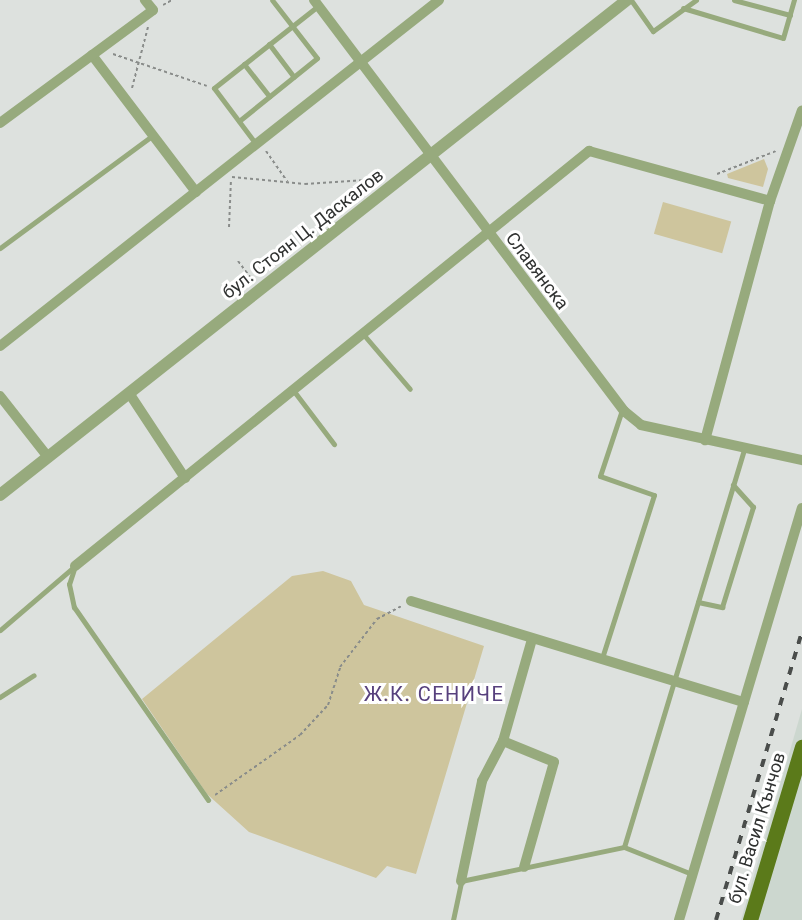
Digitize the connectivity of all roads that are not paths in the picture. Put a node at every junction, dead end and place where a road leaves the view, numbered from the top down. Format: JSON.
{"nodes":[{"id":1,"x":145,"y":0,"type":"edge"},
{"id":2,"x":273,"y":0,"type":"edge"},
{"id":3,"x":439,"y":0,"type":"edge"},
{"id":4,"x":629,"y":0,"type":"edge"},
{"id":5,"x":696,"y":0,"type":"edge"},
{"id":6,"x":734,"y":0,"type":"edge"},
{"id":7,"x":794,"y":0,"type":"edge"},
{"id":8,"x":316,"y":3,"type":"edge"},
{"id":9,"x":683,"y":8,"type":"junction"},
{"id":10,"x":790,"y":15,"type":"junction"},
{"id":11,"x":292,"y":26,"type":"junction"},
{"id":12,"x":269,"y":44,"type":"junction"},
{"id":13,"x":96,"y":52,"type":"junction"},
{"id":14,"x":360,"y":62,"type":"junction"},
{"id":15,"x":244,"y":64,"type":"junction"},
{"id":16,"x":294,"y":76,"type":"junction"},
{"id":17,"x":269,"y":96,"type":"junction"},
{"id":18,"x":802,"y":110,"type":"edge"},
{"id":19,"x":239,"y":121,"type":"junction"},
{"id":20,"x":0,"y":123,"type":"edge"},
{"id":21,"x":153,"y":135,"type":"junction"},
{"id":22,"x":258,"y":143,"type":"junction"},
{"id":23,"x":430,"y":155,"type":"junction"},
{"id":24,"x":196,"y":192,"type":"junction"},
{"id":25,"x":770,"y":201,"type":"junction"},
{"id":26,"x":488,"y":233,"type":"junction"},
{"id":27,"x":0,"y":248,"type":"edge"},
{"id":28,"x":363,"y":334,"type":"junction"},
{"id":29,"x":0,"y":346,"type":"edge"},
{"id":30,"x":410,"y":389,"type":"dead end"},
{"id":31,"x":293,"y":390,"type":"junction"},
{"id":32,"x":129,"y":393,"type":"junction"},
{"id":33,"x":0,"y":396,"type":"edge"},
{"id":34,"x":622,"y":409,"type":"junction"},
{"id":35,"x":705,"y":440,"type":"junction"},
{"id":36,"x":334,"y":444,"type":"dead end"},
{"id":37,"x":744,"y":449,"type":"junction"},
{"id":38,"x":48,"y":457,"type":"junction"},
{"id":39,"x":802,"y":460,"type":"edge"},
{"id":40,"x":185,"y":478,"type":"junction"},
{"id":41,"x":733,"y":485,"type":"junction"},
{"id":42,"x":0,"y":495,"type":"edge"},
{"id":43,"x":802,"y":508,"type":"edge"},
{"id":44,"x":75,"y":566,"type":"junction"},
{"id":45,"x":411,"y":601,"type":"road end"},
{"id":46,"x":698,"y":602,"type":"junction"},
{"id":47,"x":0,"y":630,"type":"edge"},
{"id":48,"x":532,"y":639,"type":"junction"},
{"id":49,"x":602,"y":658,"type":"junction"},
{"id":50,"x":34,"y":675,"type":"dead end"},
{"id":51,"x":674,"y":681,"type":"junction"},
{"id":52,"x":0,"y":697,"type":"edge"},
{"id":53,"x":744,"y":702,"type":"junction"},
{"id":54,"x":503,"y":741,"type":"junction"},
{"id":55,"x":802,"y":747,"type":"edge"},
{"id":56,"x":208,"y":800,"type":"road end"},
{"id":57,"x":624,"y":847,"type":"junction"},
{"id":58,"x":524,"y":867,"type":"junction"},
{"id":59,"x":692,"y":874,"type":"junction"},
{"id":60,"x":461,"y":881,"type":"junction"},
{"id":61,"x":453,"y":920,"type":"edge"},
{"id":62,"x":679,"y":920,"type":"edge"},
{"id":63,"x":750,"y":920,"type":"edge"}],
"edges":[{"from":1,"to":13,"type":"street"},
{"from":2,"to":11,"type":"lane"},
{"from":3,"to":14,"type":"street"},
{"from":4,"to":9,"type":"lane"},
{"from":4,"to":23,"type":"street","name":"бул. Стоян Ц. Даскалов"},
{"from":5,"to":9,"type":"lane"},
{"from":6,"to":10,"type":"lane"},
{"from":7,"to":10,"type":"lane"},
{"from":8,"to":11,"type":"lane"},
{"from":8,"to":14,"type":"street","name":"Славянска"},
{"from":9,"to":10,"type":"lane"},
{"from":11,"to":12,"type":"lane"},
{"from":11,"to":16,"type":"lane"},
{"from":12,"to":15,"type":"lane"},
{"from":12,"to":16,"type":"lane"},
{"from":13,"to":20,"type":"street"},
{"from":13,"to":21,"type":"street"},
{"from":14,"to":22,"type":"street"},
{"from":14,"to":23,"type":"street","name":"Славянска"},
{"from":15,"to":17,"type":"lane"},
{"from":15,"to":19,"type":"lane"},
{"from":16,"to":17,"type":"lane"},
{"from":17,"to":19,"type":"lane"},
{"from":18,"to":25,"type":"street"},
{"from":19,"to":22,"type":"lane"},
{"from":21,"to":24,"type":"street"},
{"from":21,"to":27,"type":"lane"},
{"from":22,"to":24,"type":"street"},
{"from":23,"to":26,"type":"street","name":"Славянска"},
{"from":23,"to":32,"type":"street","name":"бул. Стоян Ц. Даскалов"},
{"from":24,"to":29,"type":"street"},
{"from":25,"to":26,"type":"street"},
{"from":25,"to":35,"type":"street"},
{"from":26,"to":28,"type":"street"},
{"from":26,"to":34,"type":"street","name":"Славянска"},
{"from":28,"to":30,"type":"lane"},
{"from":28,"to":31,"type":"street"},
{"from":31,"to":36,"type":"lane"},
{"from":31,"to":40,"type":"street"},
{"from":32,"to":38,"type":"street","name":"бул. Стоян Ц. Даскалов"},
{"from":32,"to":40,"type":"street"},
{"from":33,"to":38,"type":"street"},
{"from":34,"to":35,"type":"street","name":"Славянска"},
{"from":34,"to":49,"type":"lane"},
{"from":35,"to":37,"type":"street","name":"Славянска"},
{"from":37,"to":39,"type":"street","name":"Славянска"},
{"from":37,"to":41,"type":"lane"},
{"from":38,"to":42,"type":"street","name":"бул. Стоян Ц. Даскалов"},
{"from":40,"to":44,"type":"street"},
{"from":41,"to":46,"type":"lane"},
{"from":41,"to":46,"type":"lane"},
{"from":43,"to":53,"type":"street"},
{"from":44,"to":47,"type":"lane"},
{"from":44,"to":56,"type":"lane"},
{"from":45,"to":48,"type":"street"},
{"from":46,"to":51,"type":"lane"},
{"from":48,"to":49,"type":"street"},
{"from":48,"to":54,"type":"street"},
{"from":49,"to":51,"type":"street"},
{"from":50,"to":52,"type":"lane"},
{"from":51,"to":53,"type":"street"},
{"from":51,"to":57,"type":"lane"},
{"from":53,"to":59,"type":"street"},
{"from":54,"to":58,"type":"street"},
{"from":54,"to":60,"type":"street"},
{"from":55,"to":63,"type":"main road","name":"бул. Васил Кънчов"},
{"from":57,"to":58,"type":"lane"},
{"from":57,"to":59,"type":"lane"},
{"from":58,"to":60,"type":"lane"},
{"from":59,"to":62,"type":"street"},
{"from":60,"to":61,"type":"lane"}]}
